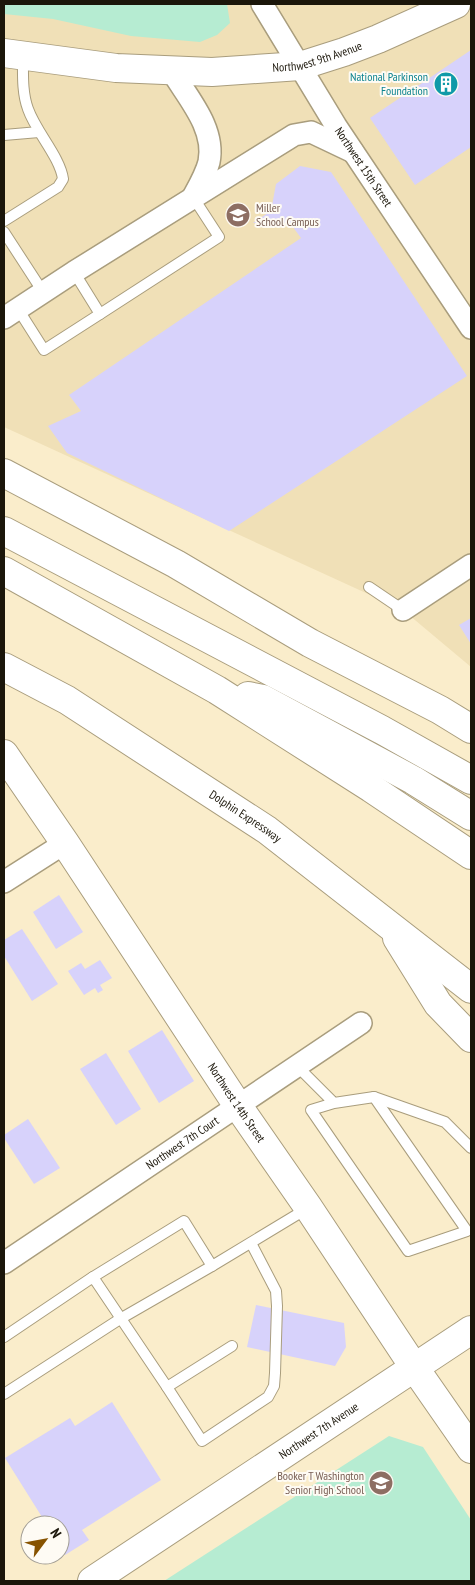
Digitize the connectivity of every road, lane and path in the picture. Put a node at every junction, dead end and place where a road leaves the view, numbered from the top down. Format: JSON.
{"nodes":[{"id":1,"x":262,"y":4,"type":"edge"},
{"id":2,"x":456,"y":4,"type":"edge"},
{"id":3,"x":13,"y":55,"type":"edge"},
{"id":4,"x":300,"y":66,"type":"junction"},
{"id":5,"x":170,"y":70,"type":"junction"},
{"id":6,"x":39,"y":132,"type":"junction"},
{"id":7,"x":4,"y":135,"type":"edge"},
{"id":8,"x":353,"y":152,"type":"junction"},
{"id":9,"x":193,"y":197,"type":"junction"},
{"id":10,"x":4,"y":221,"type":"edge"},
{"id":11,"x":4,"y":232,"type":"edge"},
{"id":12,"x":74,"y":272,"type":"junction"},
{"id":13,"x":43,"y":292,"type":"junction"},
{"id":14,"x":11,"y":313,"type":"edge"},
{"id":15,"x":100,"y":314,"type":"junction"},
{"id":16,"x":471,"y":328,"type":"edge"},
{"id":17,"x":4,"y":473,"type":"edge"},
{"id":18,"x":4,"y":531,"type":"edge"},
{"id":19,"x":471,"y":565,"type":"edge"},
{"id":20,"x":4,"y":571,"type":"edge"},
{"id":21,"x":369,"y":587,"type":"dead end"},
{"id":22,"x":402,"y":610,"type":"joint"},
{"id":23,"x":4,"y":667,"type":"edge"},
{"id":24,"x":217,"y":690,"type":"junction"},
{"id":25,"x":471,"y":729,"type":"edge"},
{"id":26,"x":4,"y":754,"type":"edge"},
{"id":27,"x":471,"y":780,"type":"edge"},
{"id":28,"x":471,"y":816,"type":"edge"},
{"id":29,"x":65,"y":843,"type":"junction"},
{"id":30,"x":471,"y":855,"type":"edge"},
{"id":31,"x":4,"y":882,"type":"edge"},
{"id":32,"x":387,"y":922,"type":"junction"},
{"id":33,"x":471,"y":989,"type":"edge"},
{"id":34,"x":360,"y":1023,"type":"dead end"},
{"id":35,"x":471,"y":1038,"type":"edge"},
{"id":36,"x":297,"y":1066,"type":"junction"},
{"id":37,"x":374,"y":1097,"type":"junction"},
{"id":38,"x":334,"y":1103,"type":"junction"},
{"id":39,"x":238,"y":1106,"type":"junction"},
{"id":40,"x":471,"y":1148,"type":"edge"},
{"id":41,"x":308,"y":1207,"type":"junction"},
{"id":42,"x":469,"y":1231,"type":"edge"},
{"id":43,"x":251,"y":1243,"type":"junction"},
{"id":44,"x":4,"y":1263,"type":"edge"},
{"id":45,"x":212,"y":1266,"type":"junction"},
{"id":46,"x":94,"y":1277,"type":"junction"},
{"id":47,"x":120,"y":1319,"type":"junction"},
{"id":48,"x":471,"y":1330,"type":"edge"},
{"id":49,"x":4,"y":1337,"type":"edge"},
{"id":50,"x":232,"y":1346,"type":"dead end"},
{"id":51,"x":414,"y":1367,"type":"junction"},
{"id":52,"x":167,"y":1387,"type":"junction"},
{"id":53,"x":4,"y":1394,"type":"edge"},
{"id":54,"x":471,"y":1449,"type":"edge"},
{"id":55,"x":92,"y":1581,"type":"edge"}],
"edges":[{"from":1,"to":4,"type":"street","name":"Northwest 15th Street"},
{"from":2,"to":4,"type":"main road","name":"Northwest 9th Avenue"},
{"from":3,"to":5,"type":"main road","name":"Northwest 9th Avenue"},
{"from":3,"to":6,"type":"lane"},
{"from":4,"to":5,"type":"main road","name":"Northwest 9th Avenue"},
{"from":4,"to":8,"type":"street","name":"Northwest 15th Street"},
{"from":5,"to":9,"type":"street"},
{"from":6,"to":7,"type":"lane"},
{"from":6,"to":10,"type":"lane"},
{"from":8,"to":9,"type":"street"},
{"from":8,"to":16,"type":"street","name":"Northwest 15th Street"},
{"from":9,"to":12,"type":"street"},
{"from":9,"to":15,"type":"lane"},
{"from":11,"to":13,"type":"lane"},
{"from":12,"to":13,"type":"street"},
{"from":12,"to":15,"type":"lane"},
{"from":13,"to":14,"type":"street"},
{"from":14,"to":15,"type":"lane"},
{"from":17,"to":25,"type":"main road"},
{"from":18,"to":27,"type":"main road"},
{"from":19,"to":22,"type":"street"},
{"from":20,"to":24,"type":"main road"},
{"from":21,"to":22,"type":"lane"},
{"from":23,"to":32,"type":"main road","name":"Dolphin Expressway"},
{"from":24,"to":28,"type":"main road"},
{"from":24,"to":30,"type":"main road"},
{"from":26,"to":29,"type":"main road","name":"Northwest 14th Street"},
{"from":29,"to":31,"type":"street"},
{"from":29,"to":39,"type":"main road","name":"Northwest 14th Street"},
{"from":32,"to":33,"type":"main road","name":"Dolphin Expressway"},
{"from":32,"to":35,"type":"main road"},
{"from":34,"to":36,"type":"street","name":"Northwest 7th Court"},
{"from":36,"to":38,"type":"lane"},
{"from":36,"to":39,"type":"street","name":"Northwest 7th Court"},
{"from":37,"to":38,"type":"lane"},
{"from":37,"to":40,"type":"lane"},
{"from":37,"to":42,"type":"lane"},
{"from":38,"to":42,"type":"lane"},
{"from":39,"to":41,"type":"main road","name":"Northwest 14th Street"},
{"from":39,"to":44,"type":"street","name":"Northwest 7th Court"},
{"from":41,"to":43,"type":"lane"},
{"from":41,"to":51,"type":"main road","name":"Northwest 14th Street"},
{"from":43,"to":45,"type":"lane"},
{"from":43,"to":52,"type":"lane"},
{"from":45,"to":46,"type":"lane"},
{"from":45,"to":47,"type":"lane"},
{"from":46,"to":47,"type":"lane"},
{"from":46,"to":49,"type":"lane"},
{"from":47,"to":52,"type":"lane"},
{"from":47,"to":53,"type":"lane"},
{"from":48,"to":51,"type":"main road","name":"Northwest 7th Avenue"},
{"from":50,"to":52,"type":"lane"},
{"from":51,"to":54,"type":"main road","name":"Northwest 14th Street"},
{"from":51,"to":55,"type":"main road","name":"Northwest 7th Avenue"}]}
